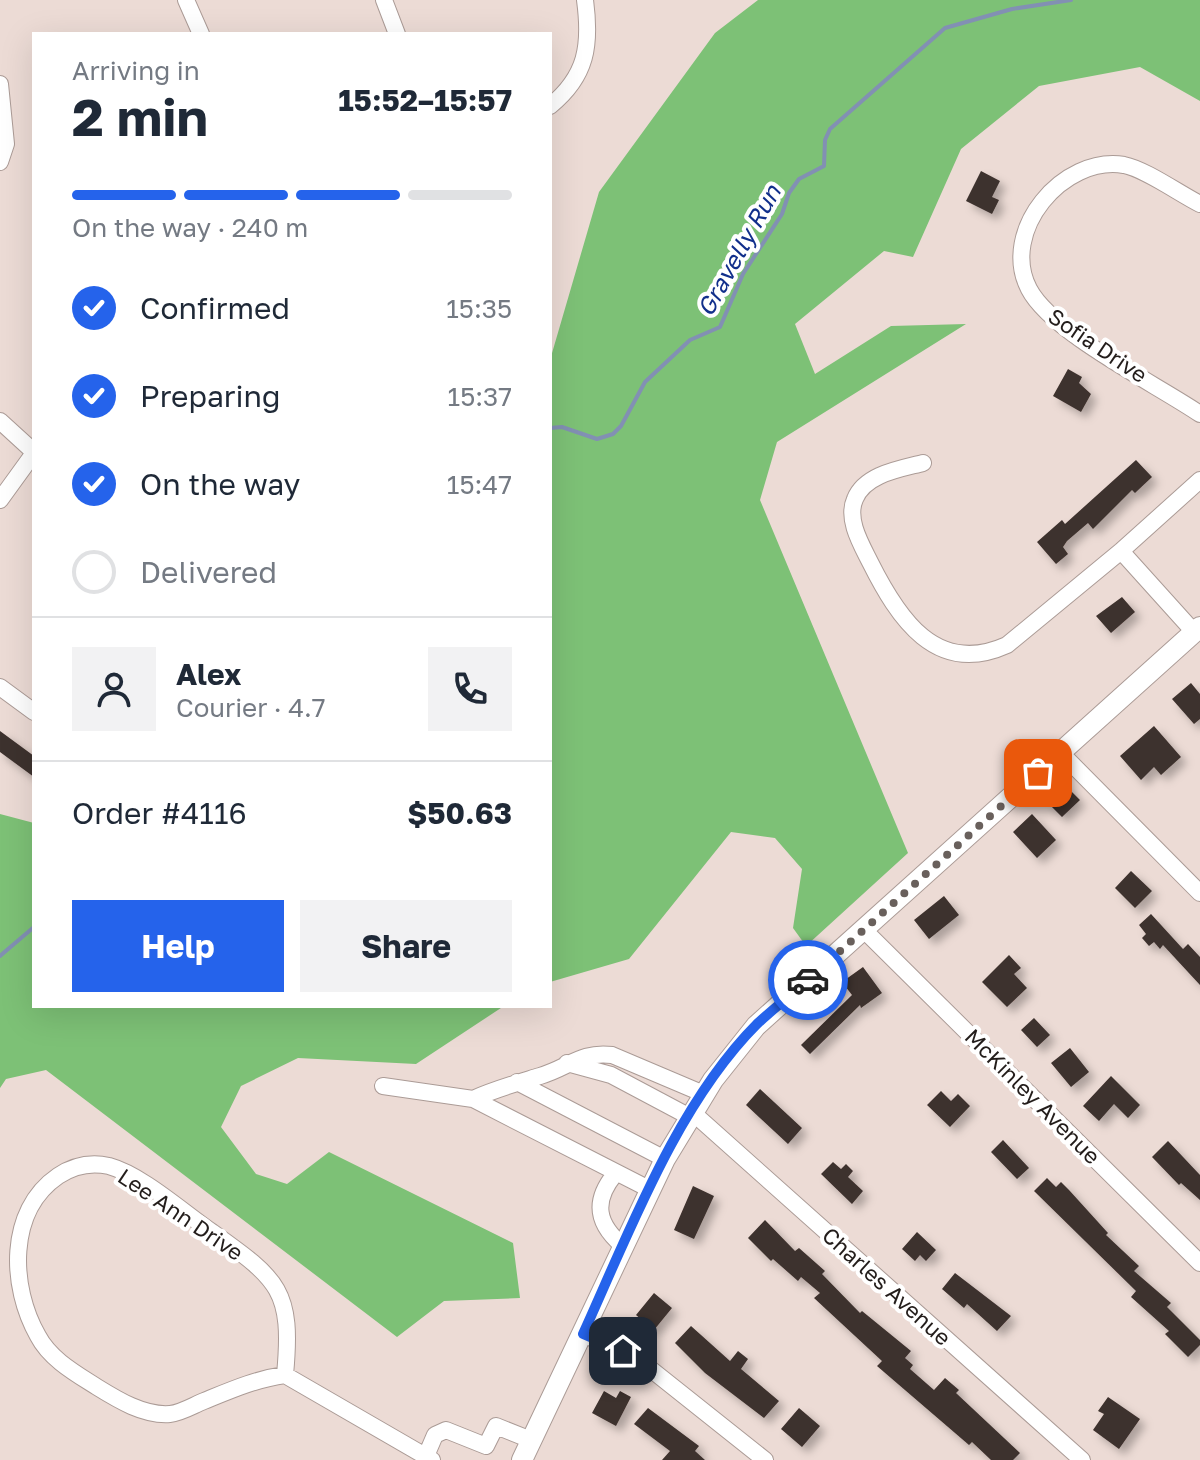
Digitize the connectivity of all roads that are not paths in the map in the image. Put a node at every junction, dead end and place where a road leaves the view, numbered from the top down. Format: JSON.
{"nodes":[{"id":1,"x":186,"y":0,"type":"edge"},
{"id":2,"x":384,"y":0,"type":"edge"},
{"id":3,"x":585,"y":0,"type":"edge"},
{"id":4,"x":200,"y":32,"type":"edge"},
{"id":5,"x":396,"y":32,"type":"edge"},
{"id":6,"x":0,"y":84,"type":"edge"},
{"id":7,"x":552,"y":104,"type":"edge"},
{"id":8,"x":0,"y":162,"type":"edge"},
{"id":9,"x":1200,"y":204,"type":"edge"},
{"id":10,"x":1200,"y":414,"type":"edge"},
{"id":11,"x":0,"y":421,"type":"edge"},
{"id":12,"x":32,"y":450,"type":"edge"},
{"id":13,"x":32,"y":455,"type":"edge"},
{"id":14,"x":923,"y":463,"type":"dead end"},
{"id":15,"x":1200,"y":480,"type":"edge"},
{"id":16,"x":0,"y":500,"type":"edge"},
{"id":17,"x":1121,"y":551,"type":"junction"},
{"id":18,"x":1197,"y":630,"type":"edge"},
{"id":19,"x":0,"y":687,"type":"edge"},
{"id":20,"x":32,"y":711,"type":"edge"},
{"id":21,"x":1061,"y":753,"type":"junction"},
{"id":22,"x":1200,"y":893,"type":"edge"},
{"id":23,"x":865,"y":931,"type":"junction"},
{"id":24,"x":567,"y":1063,"type":"junction"},
{"id":25,"x":517,"y":1082,"type":"junction"},
{"id":26,"x":383,"y":1086,"type":"dead end"},
{"id":27,"x":704,"y":1094,"type":"junction"},
{"id":28,"x":473,"y":1099,"type":"junction"},
{"id":29,"x":691,"y":1114,"type":"junction"},
{"id":30,"x":665,"y":1159,"type":"junction"},
{"id":31,"x":615,"y":1174,"type":"junction"},
{"id":32,"x":651,"y":1190,"type":"junction"},
{"id":33,"x":623,"y":1246,"type":"junction"},
{"id":34,"x":1200,"y":1263,"type":"edge"},
{"id":35,"x":583,"y":1334,"type":"junction"},
{"id":36,"x":285,"y":1375,"type":"junction"},
{"id":37,"x":531,"y":1440,"type":"junction"},
{"id":38,"x":429,"y":1458,"type":"edge"},
{"id":39,"x":522,"y":1460,"type":"edge"},
{"id":40,"x":765,"y":1460,"type":"edge"},
{"id":41,"x":1082,"y":1460,"type":"edge"}],
"edges":[{"from":1,"to":4,"type":"street"},
{"from":2,"to":5,"type":"street"},
{"from":3,"to":7,"type":"street"},
{"from":6,"to":8,"type":"street"},
{"from":9,"to":10,"type":"street","name":"Sofia Drive"},
{"from":11,"to":12,"type":"street"},
{"from":13,"to":16,"type":"street"},
{"from":14,"to":17,"type":"street"},
{"from":15,"to":17,"type":"street"},
{"from":17,"to":18,"type":"street"},
{"from":18,"to":21,"type":"main road"},
{"from":19,"to":20,"type":"street"},
{"from":21,"to":22,"type":"street"},
{"from":21,"to":23,"type":"main road"},
{"from":23,"to":27,"type":"main road"},
{"from":23,"to":34,"type":"street","name":"McKinley Avenue"},
{"from":24,"to":25,"type":"street"},
{"from":24,"to":27,"type":"street"},
{"from":24,"to":29,"type":"street","name":"Charles Avenue"},
{"from":25,"to":28,"type":"street"},
{"from":25,"to":30,"type":"street"},
{"from":26,"to":28,"type":"street"},
{"from":27,"to":29,"type":"main road"},
{"from":28,"to":31,"type":"street"},
{"from":29,"to":30,"type":"main road"},
{"from":29,"to":41,"type":"street","name":"Charles Avenue"},
{"from":30,"to":32,"type":"main road"},
{"from":31,"to":32,"type":"street"},
{"from":31,"to":33,"type":"street"},
{"from":32,"to":33,"type":"main road"},
{"from":33,"to":35,"type":"main road"},
{"from":35,"to":37,"type":"main road"},
{"from":35,"to":40,"type":"street"},
{"from":36,"to":36,"type":"street","name":"Lee Ann Drive"},
{"from":36,"to":38,"type":"street"},
{"from":37,"to":38,"type":"street"},
{"from":37,"to":39,"type":"main road"}]}
